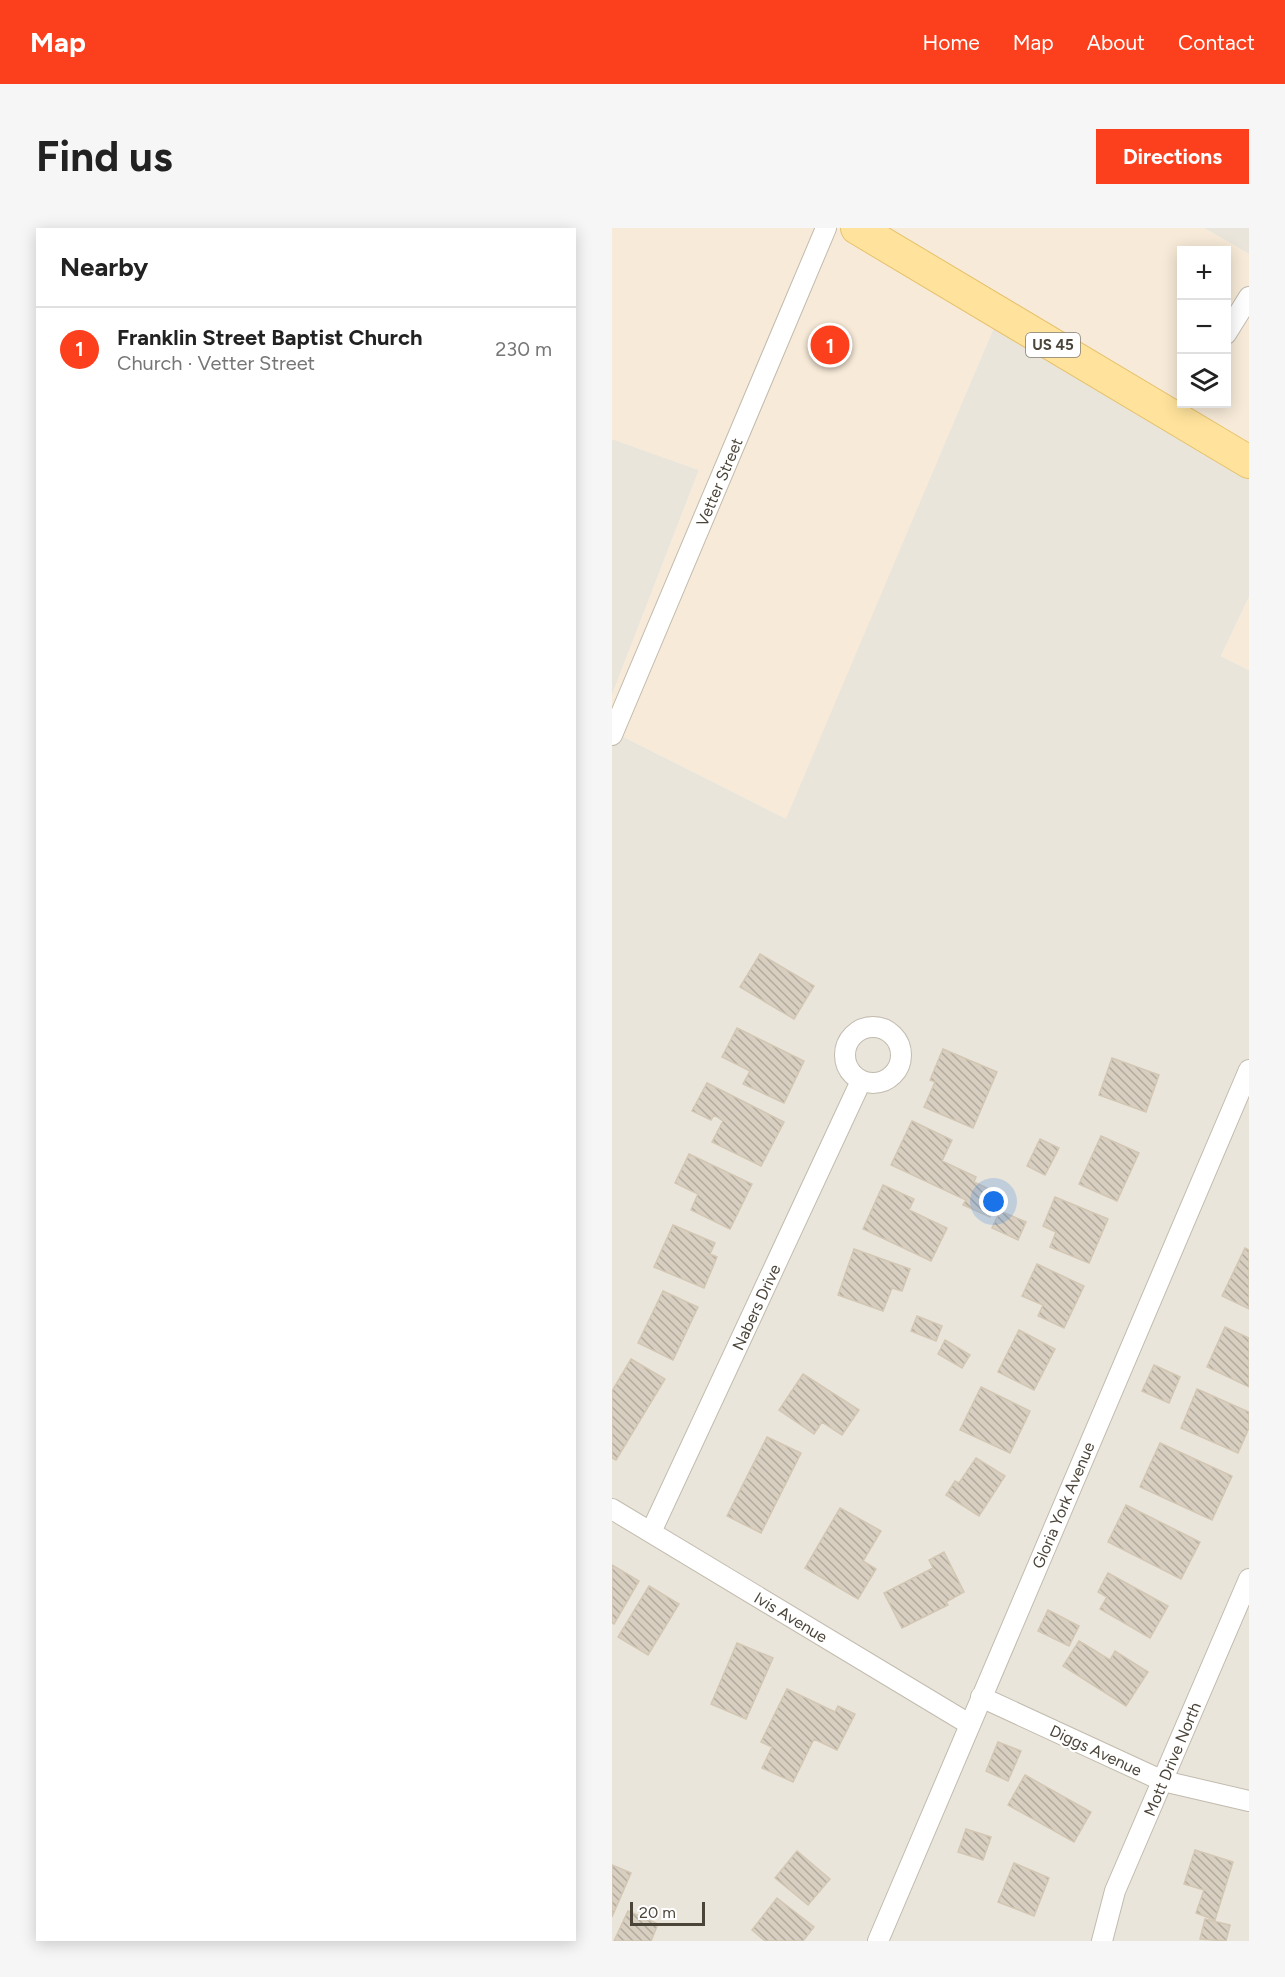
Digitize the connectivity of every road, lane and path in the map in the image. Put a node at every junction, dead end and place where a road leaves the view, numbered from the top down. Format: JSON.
{"nodes":[{"id":1,"x":826,"y":228,"type":"edge"},
{"id":2,"x":857,"y":228,"type":"edge"},
{"id":3,"x":1249,"y":297,"type":"edge"},
{"id":4,"x":1231,"y":327,"type":"edge"},
{"id":5,"x":1180,"y":411,"type":"edge"},
{"id":6,"x":1249,"y":462,"type":"edge"},
{"id":7,"x":612,"y":735,"type":"edge"},
{"id":8,"x":1249,"y":1070,"type":"edge"},
{"id":9,"x":861,"y":1081,"type":"dead end"},
{"id":10,"x":612,"y":1509,"type":"edge"},
{"id":11,"x":651,"y":1532,"type":"junction"},
{"id":12,"x":1249,"y":1579,"type":"edge"},
{"id":13,"x":981,"y":1697,"type":"junction"},
{"id":14,"x":969,"y":1724,"type":"junction"},
{"id":15,"x":1163,"y":1781,"type":"junction"},
{"id":16,"x":1249,"y":1801,"type":"edge"},
{"id":17,"x":878,"y":1941,"type":"edge"},
{"id":18,"x":1102,"y":1941,"type":"edge"}],
"edges":[{"from":1,"to":7,"type":"street","name":"Vetter Street"},
{"from":2,"to":5,"type":"main road","number":"US 45"},
{"from":3,"to":4,"type":"street"},
{"from":5,"to":6,"type":"main road","number":"US 45"},
{"from":8,"to":13,"type":"street","name":"Gloria York Avenue"},
{"from":9,"to":11,"type":"street","name":"Nabers Drive"},
{"from":10,"to":11,"type":"street","name":"Ivis Avenue"},
{"from":11,"to":14,"type":"street","name":"Ivis Avenue"},
{"from":12,"to":15,"type":"street","name":"Mott Drive North"},
{"from":13,"to":14,"type":"street","name":"Gloria York Avenue"},
{"from":13,"to":15,"type":"street","name":"Diggs Avenue"},
{"from":14,"to":17,"type":"street","name":"Gloria York Avenue"},
{"from":15,"to":16,"type":"street","name":"Diggs Avenue"},
{"from":15,"to":18,"type":"street","name":"Mott Drive North"}]}
